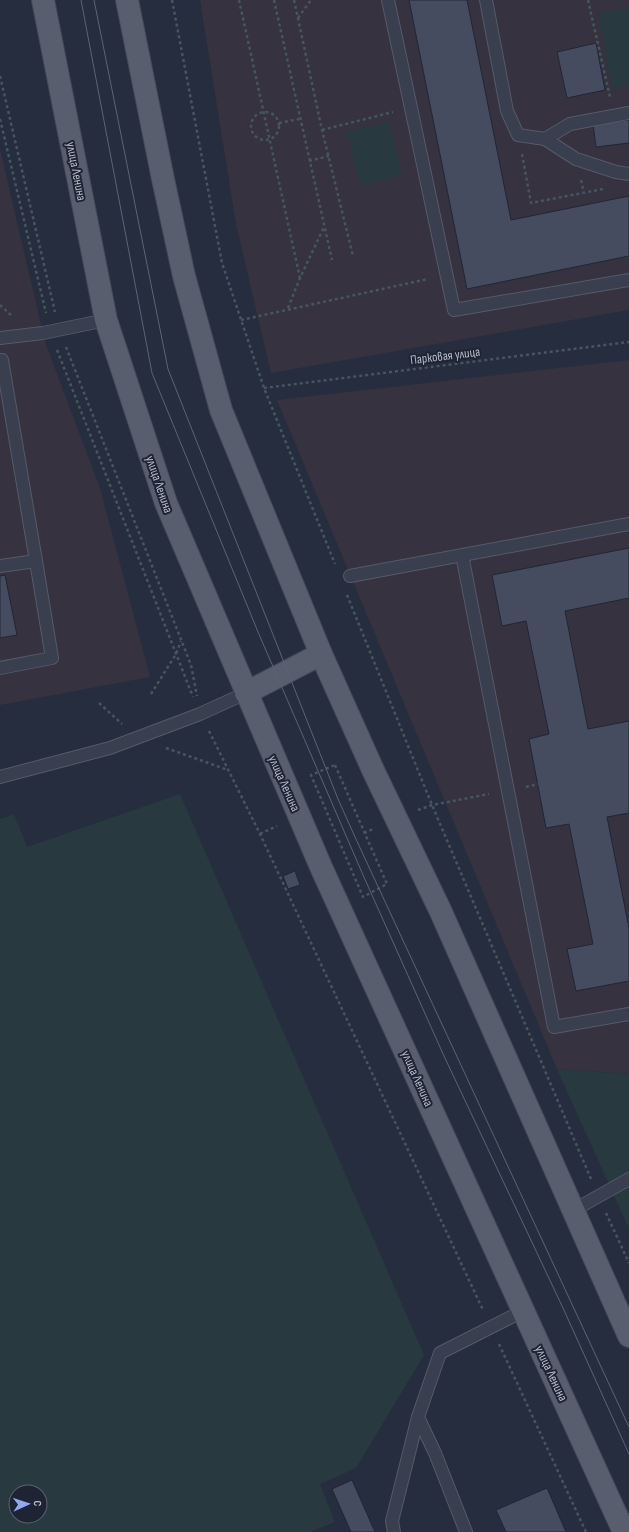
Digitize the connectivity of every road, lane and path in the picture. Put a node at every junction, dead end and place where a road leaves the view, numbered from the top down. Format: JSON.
{"nodes":[{"id":1,"x":43,"y":0,"type":"edge"},
{"id":2,"x":127,"y":0,"type":"edge"},
{"id":3,"x":172,"y":0,"type":"edge"},
{"id":4,"x":239,"y":0,"type":"edge"},
{"id":5,"x":274,"y":0,"type":"edge"},
{"id":6,"x":294,"y":0,"type":"edge"},
{"id":7,"x":311,"y":0,"type":"edge"},
{"id":8,"x":388,"y":0,"type":"edge"},
{"id":9,"x":486,"y":0,"type":"edge"},
{"id":10,"x":588,"y":0,"type":"edge"},
{"id":11,"x":298,"y":18,"type":"junction"},
{"id":12,"x":0,"y":76,"type":"edge"},
{"id":13,"x":411,"y":107,"type":"junction"},
{"id":14,"x":264,"y":112,"type":"junction"},
{"id":15,"x":629,"y":112,"type":"edge"},
{"id":16,"x":614,"y":115,"type":"junction"},
{"id":17,"x":0,"y":119,"type":"edge"},
{"id":18,"x":299,"y":119,"type":"junction"},
{"id":19,"x":279,"y":123,"type":"junction"},
{"id":20,"x":322,"y":130,"type":"junction"},
{"id":21,"x":518,"y":134,"type":"junction"},
{"id":22,"x":545,"y":139,"type":"junction"},
{"id":23,"x":270,"y":140,"type":"junction"},
{"id":24,"x":329,"y":156,"type":"junction"},
{"id":25,"x":309,"y":161,"type":"junction"},
{"id":26,"x":629,"y":174,"type":"edge"},
{"id":27,"x":606,"y":188,"type":"dead end"},
{"id":28,"x":324,"y":226,"type":"junction"},
{"id":29,"x":353,"y":256,"type":"dead end"},
{"id":30,"x":332,"y":260,"type":"dead end"},
{"id":31,"x":446,"y":275,"type":"junction"},
{"id":32,"x":300,"y":278,"type":"junction"},
{"id":33,"x":629,"y":280,"type":"edge"},
{"id":34,"x":288,"y":309,"type":"junction"},
{"id":35,"x":106,"y":320,"type":"junction"},
{"id":36,"x":241,"y":320,"type":"junction"},
{"id":37,"x":55,"y":331,"type":"junction"},
{"id":38,"x":0,"y":338,"type":"edge"},
{"id":39,"x":629,"y":342,"type":"edge"},
{"id":40,"x":2,"y":360,"type":"dead end"},
{"id":41,"x":264,"y":388,"type":"junction"},
{"id":42,"x":629,"y":524,"type":"edge"},
{"id":43,"x":462,"y":555,"type":"junction"},
{"id":44,"x":36,"y":561,"type":"junction"},
{"id":45,"x":0,"y":566,"type":"edge"},
{"id":46,"x":338,"y":571,"type":"dead end"},
{"id":47,"x":350,"y":576,"type":"dead end"},
{"id":48,"x":346,"y":593,"type":"dead end"},
{"id":49,"x":182,"y":641,"type":"junction"},
{"id":50,"x":176,"y":654,"type":"junction"},
{"id":51,"x":321,"y":654,"type":"junction"},
{"id":52,"x":0,"y":668,"type":"edge"},
{"id":53,"x":246,"y":692,"type":"junction"},
{"id":54,"x":151,"y":694,"type":"dead end"},
{"id":55,"x":200,"y":714,"type":"junction"},
{"id":56,"x":0,"y":777,"type":"edge"},
{"id":57,"x":538,"y":784,"type":"dead end"},
{"id":58,"x":507,"y":791,"type":"junction"},
{"id":59,"x":432,"y":805,"type":"junction"},
{"id":60,"x":363,"y":897,"type":"joint"},
{"id":61,"x":629,"y":1014,"type":"edge"},
{"id":62,"x":629,"y":1180,"type":"edge"},
{"id":63,"x":598,"y":1197,"type":"junction"},
{"id":64,"x":574,"y":1210,"type":"junction"},
{"id":65,"x":629,"y":1263,"type":"edge"},
{"id":66,"x":523,"y":1310,"type":"junction"},
{"id":67,"x":491,"y":1327,"type":"junction"},
{"id":68,"x":629,"y":1336,"type":"edge"},
{"id":69,"x":418,"y":1417,"type":"junction"},
{"id":70,"x":394,"y":1532,"type":"edge"},
{"id":71,"x":466,"y":1532,"type":"edge"},
{"id":72,"x":586,"y":1532,"type":"edge"},
{"id":73,"x":624,"y":1532,"type":"edge"}],
"edges":[{"from":1,"to":35,"type":"main road","name":"улица Ленина"},
{"from":2,"to":51,"type":"main road"},
{"from":3,"to":36,"type":"path"},
{"from":4,"to":14,"type":"path"},
{"from":5,"to":18,"type":"path"},
{"from":6,"to":11,"type":"path"},
{"from":7,"to":11,"type":"path"},
{"from":8,"to":13,"type":"lane"},
{"from":9,"to":21,"type":"lane"},
{"from":10,"to":16,"type":"path"},
{"from":11,"to":20,"type":"path"},
{"from":12,"to":37,"type":"path"},
{"from":13,"to":20,"type":"path"},
{"from":13,"to":31,"type":"lane"},
{"from":14,"to":19,"type":"path"},
{"from":14,"to":23,"type":"path"},
{"from":14,"to":23,"type":"path"},
{"from":15,"to":16,"type":"lane"},
{"from":16,"to":22,"type":"lane"},
{"from":17,"to":37,"type":"path"},
{"from":18,"to":19,"type":"path"},
{"from":18,"to":25,"type":"path"},
{"from":19,"to":23,"type":"path"},
{"from":20,"to":24,"type":"path"},
{"from":21,"to":22,"type":"lane"},
{"from":21,"to":27,"type":"path"},
{"from":22,"to":26,"type":"lane"},
{"from":23,"to":32,"type":"path"},
{"from":24,"to":25,"type":"path"},
{"from":24,"to":29,"type":"path"},
{"from":25,"to":28,"type":"path"},
{"from":28,"to":30,"type":"path"},
{"from":28,"to":32,"type":"path"},
{"from":31,"to":33,"type":"lane"},
{"from":31,"to":34,"type":"path"},
{"from":32,"to":34,"type":"path"},
{"from":34,"to":36,"type":"path"},
{"from":35,"to":37,"type":"lane"},
{"from":35,"to":53,"type":"main road","name":"улица Ленина"},
{"from":36,"to":41,"type":"path"},
{"from":37,"to":38,"type":"lane"},
{"from":37,"to":49,"type":"path"},
{"from":37,"to":50,"type":"path"},
{"from":39,"to":41,"type":"path","name":"Парковая улица"},
{"from":40,"to":44,"type":"lane"},
{"from":41,"to":46,"type":"path"},
{"from":42,"to":43,"type":"lane"},
{"from":43,"to":47,"type":"lane"},
{"from":43,"to":58,"type":"lane"},
{"from":44,"to":45,"type":"lane"},
{"from":44,"to":52,"type":"lane"},
{"from":48,"to":59,"type":"path"},
{"from":49,"to":50,"type":"path"},
{"from":49,"to":55,"type":"path"},
{"from":50,"to":54,"type":"path"},
{"from":50,"to":55,"type":"path"},
{"from":51,"to":53,"type":"main road"},
{"from":51,"to":64,"type":"main road"},
{"from":53,"to":55,"type":"lane"},
{"from":53,"to":66,"type":"main road","name":"улица Ленина"},
{"from":55,"to":56,"type":"lane"},
{"from":55,"to":67,"type":"path"},
{"from":57,"to":58,"type":"path"},
{"from":58,"to":59,"type":"path"},
{"from":58,"to":61,"type":"lane"},
{"from":59,"to":63,"type":"path"},
{"from":60,"to":60,"type":"path"},
{"from":62,"to":63,"type":"lane"},
{"from":63,"to":64,"type":"lane"},
{"from":63,"to":65,"type":"path"},
{"from":64,"to":68,"type":"main road"},
{"from":66,"to":67,"type":"lane"},
{"from":66,"to":73,"type":"main road","name":"улица Ленина"},
{"from":67,"to":69,"type":"lane"},
{"from":67,"to":72,"type":"path"},
{"from":69,"to":70,"type":"lane"},
{"from":69,"to":71,"type":"lane"}]}
